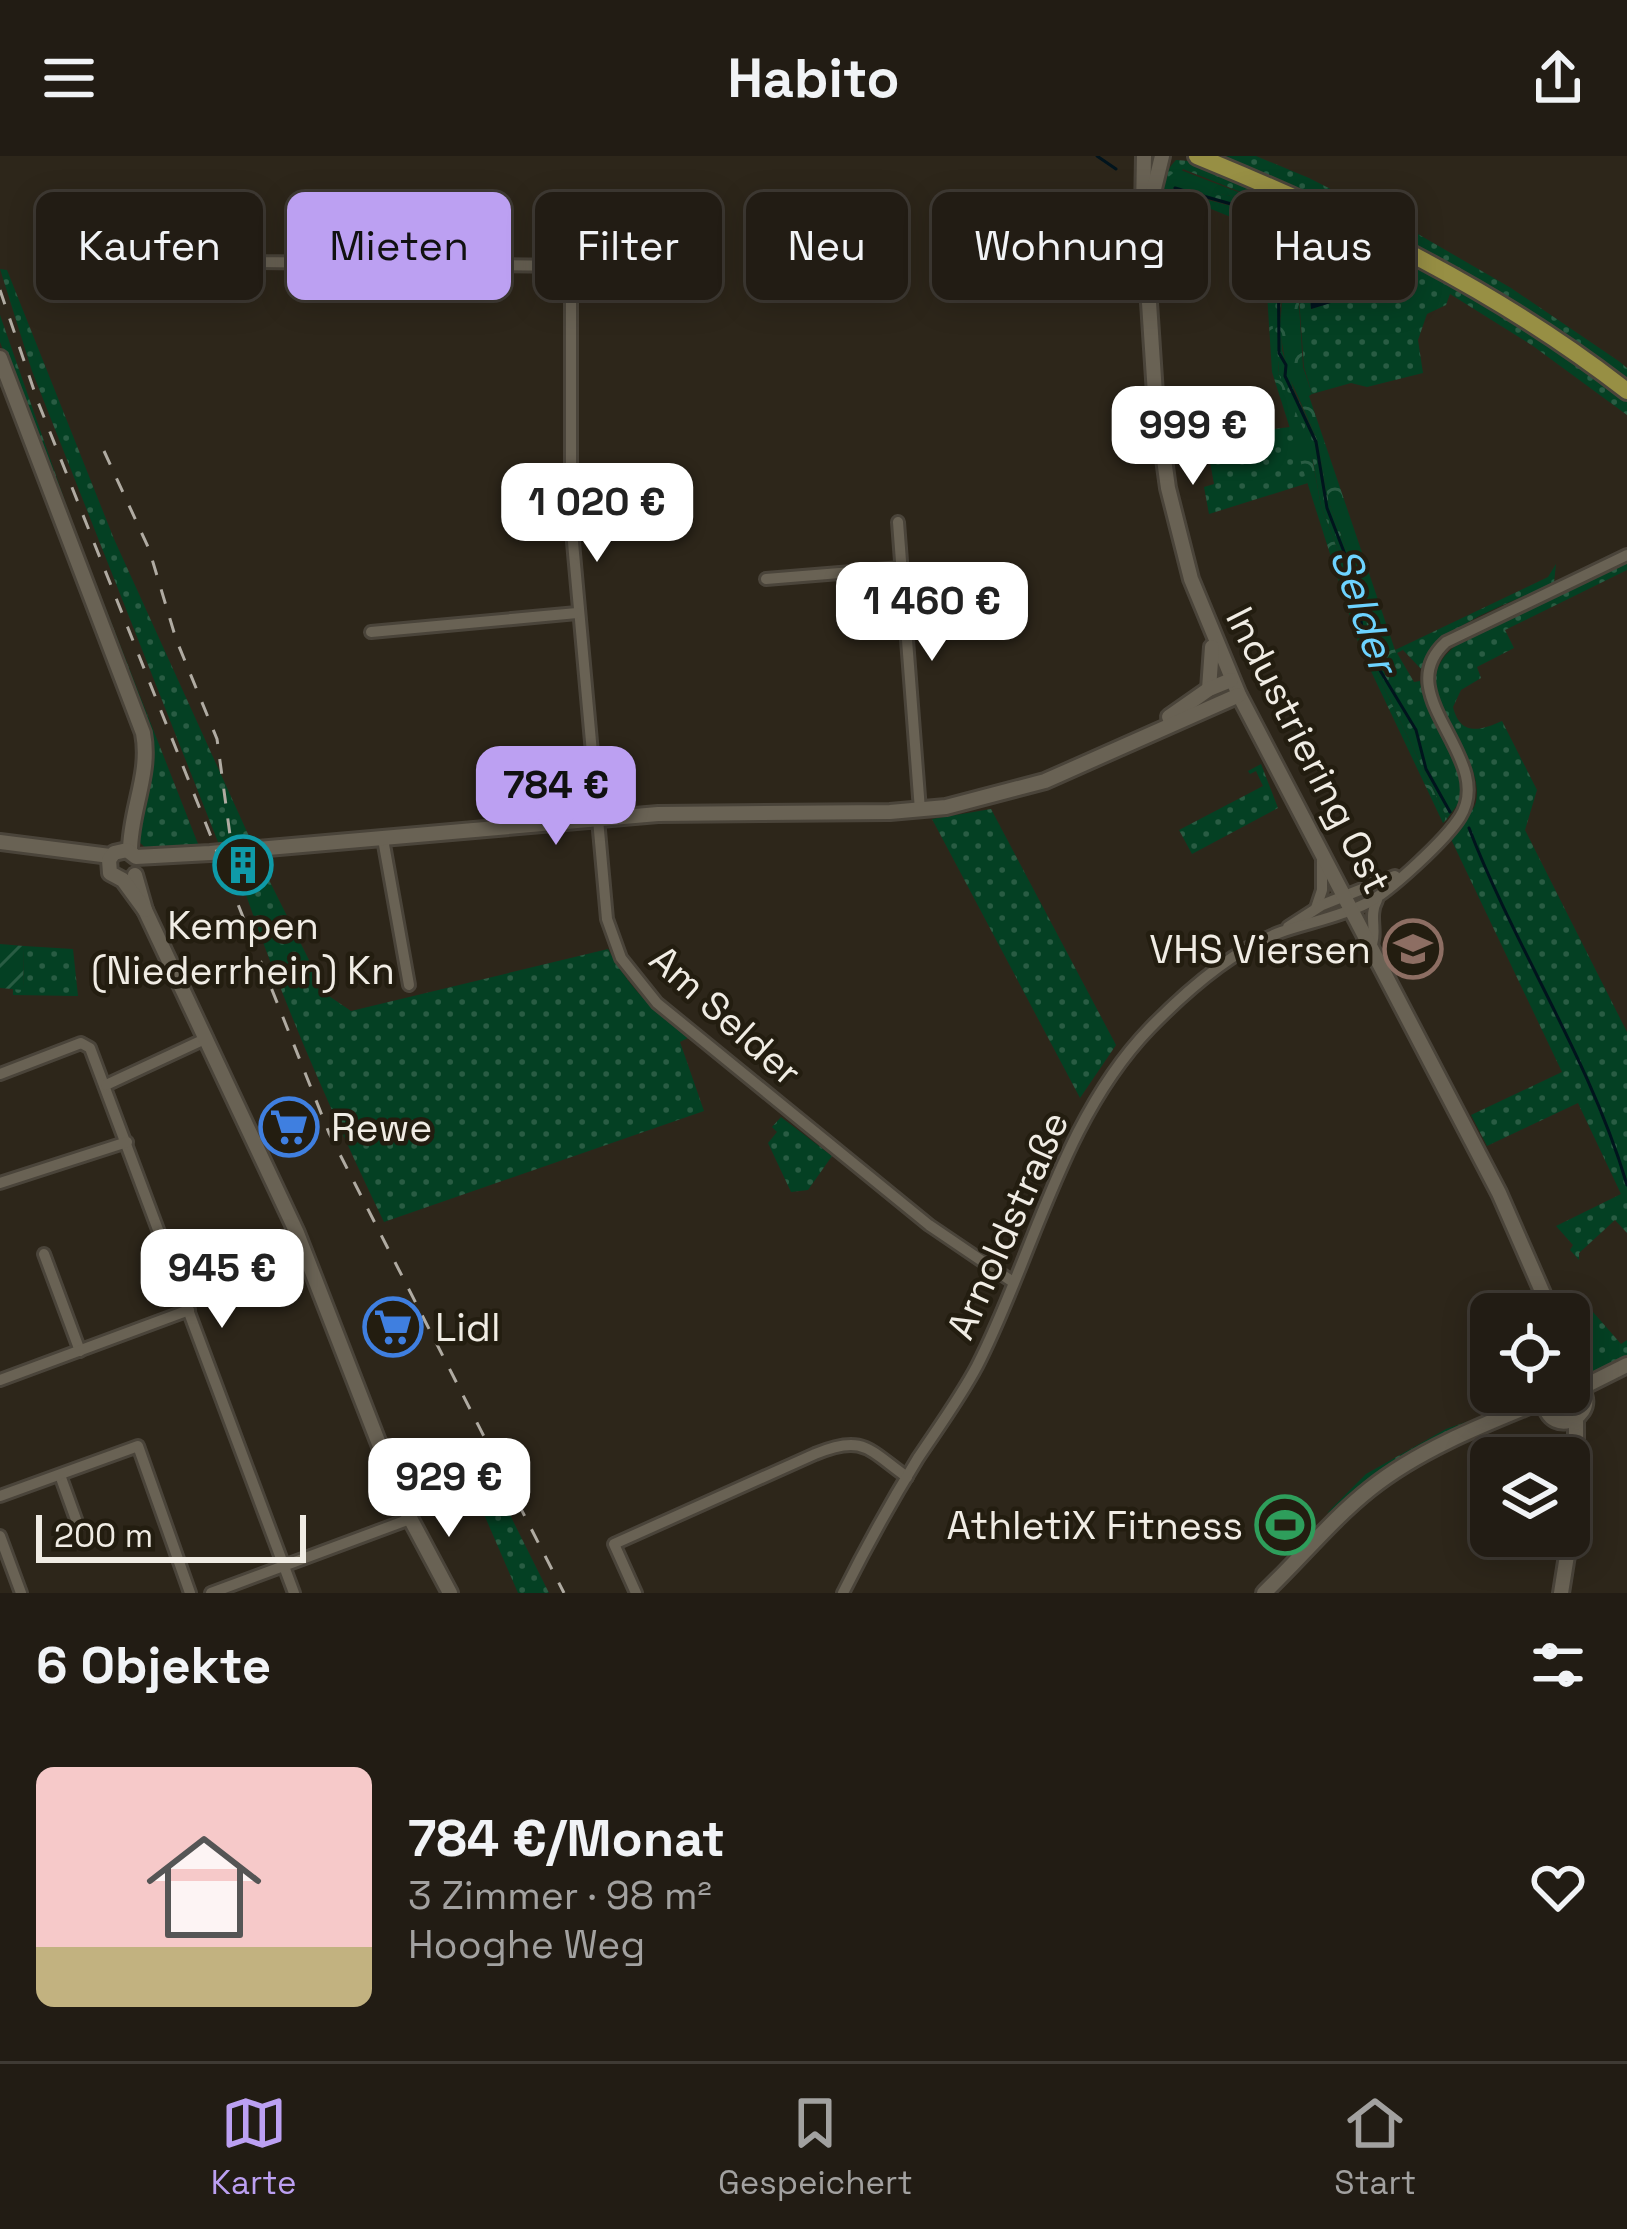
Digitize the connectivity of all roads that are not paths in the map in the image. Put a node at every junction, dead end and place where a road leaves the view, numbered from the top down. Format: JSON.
{"nodes":[{"id":1,"x":1162,"y":156,"type":"edge"},
{"id":2,"x":1197,"y":156,"type":"edge"},
{"id":3,"x":1141,"y":160,"type":"edge"},
{"id":4,"x":1143,"y":192,"type":"edge"},
{"id":5,"x":1153,"y":192,"type":"edge"},
{"id":6,"x":263,"y":262,"type":"edge"},
{"id":7,"x":1150,"y":300,"type":"edge"},
{"id":8,"x":0,"y":358,"type":"edge"},
{"id":9,"x":1627,"y":392,"type":"edge"},
{"id":10,"x":898,"y":522,"type":"dead end"},
{"id":11,"x":1627,"y":555,"type":"edge"},
{"id":12,"x":901,"y":568,"type":"junction"},
{"id":13,"x":766,"y":580,"type":"dead end"},
{"id":14,"x":578,"y":613,"type":"junction"},
{"id":15,"x":371,"y":632,"type":"dead end"},
{"id":16,"x":1211,"y":633,"type":"junction"},
{"id":17,"x":1235,"y":687,"type":"junction"},
{"id":18,"x":1209,"y":689,"type":"junction"},
{"id":19,"x":1142,"y":735,"type":"junction"},
{"id":20,"x":920,"y":811,"type":"junction"},
{"id":21,"x":597,"y":819,"type":"junction"},
{"id":22,"x":382,"y":839,"type":"junction"},
{"id":23,"x":0,"y":842,"type":"edge"},
{"id":24,"x":1322,"y":856,"type":"junction"},
{"id":25,"x":125,"y":863,"type":"junction"},
{"id":26,"x":1404,"y":872,"type":"junction"},
{"id":27,"x":1378,"y":897,"type":"junction"},
{"id":28,"x":1348,"y":903,"type":"junction"},
{"id":29,"x":1316,"y":908,"type":"junction"},
{"id":30,"x":1282,"y":932,"type":"junction"},
{"id":31,"x":1372,"y":947,"type":"junction"},
{"id":32,"x":409,"y":985,"type":"dead end"},
{"id":33,"x":207,"y":1037,"type":"junction"},
{"id":34,"x":0,"y":1074,"type":"edge"},
{"id":35,"x":106,"y":1084,"type":"junction"},
{"id":36,"x":127,"y":1142,"type":"junction"},
{"id":37,"x":0,"y":1183,"type":"edge"},
{"id":38,"x":44,"y":1254,"type":"dead end"},
{"id":39,"x":1533,"y":1270,"type":"junction"},
{"id":40,"x":1013,"y":1282,"type":"junction"},
{"id":41,"x":1538,"y":1293,"type":"edge"},
{"id":42,"x":1543,"y":1293,"type":"edge"},
{"id":43,"x":190,"y":1310,"type":"junction"},
{"id":44,"x":80,"y":1351,"type":"junction"},
{"id":45,"x":1627,"y":1368,"type":"edge"},
{"id":46,"x":0,"y":1380,"type":"edge"},
{"id":47,"x":1590,"y":1380,"type":"edge"},
{"id":48,"x":1518,"y":1413,"type":"edge"},
{"id":49,"x":1561,"y":1413,"type":"edge"},
{"id":50,"x":1578,"y":1413,"type":"edge"},
{"id":51,"x":1570,"y":1420,"type":"junction"},
{"id":52,"x":1569,"y":1437,"type":"edge"},
{"id":53,"x":1571,"y":1437,"type":"edge"},
{"id":54,"x":60,"y":1475,"type":"junction"},
{"id":55,"x":907,"y":1477,"type":"junction"},
{"id":56,"x":0,"y":1496,"type":"edge"},
{"id":57,"x":410,"y":1519,"type":"junction"},
{"id":58,"x":79,"y":1525,"type":"dead end"},
{"id":59,"x":0,"y":1535,"type":"edge"},
{"id":60,"x":1566,"y":1557,"type":"edge"},
{"id":61,"x":284,"y":1565,"type":"junction"},
{"id":62,"x":21,"y":1593,"type":"edge"},
{"id":63,"x":190,"y":1593,"type":"edge"},
{"id":64,"x":211,"y":1593,"type":"edge"},
{"id":65,"x":295,"y":1593,"type":"edge"},
{"id":66,"x":450,"y":1593,"type":"edge"},
{"id":67,"x":636,"y":1593,"type":"edge"},
{"id":68,"x":843,"y":1593,"type":"edge"},
{"id":69,"x":1264,"y":1593,"type":"edge"},
{"id":70,"x":1562,"y":1593,"type":"edge"}],
"edges":[{"from":1,"to":5,"type":"street","name":"Industriering Ost"},
{"from":2,"to":9,"type":"main road"},
{"from":3,"to":4,"type":"street","name":"Industriering Ost"},
{"from":6,"to":14,"type":"street","name":"Am Selder"},
{"from":7,"to":16,"type":"street","name":"Industriering Ost"},
{"from":8,"to":25,"type":"street"},
{"from":10,"to":12,"type":"street"},
{"from":11,"to":26,"type":"street"},
{"from":12,"to":13,"type":"street"},
{"from":12,"to":20,"type":"street"},
{"from":14,"to":15,"type":"street"},
{"from":14,"to":21,"type":"street","name":"Am Selder"},
{"from":16,"to":17,"type":"street","name":"Industriering Ost"},
{"from":16,"to":18,"type":"street"},
{"from":17,"to":18,"type":"street"},
{"from":17,"to":19,"type":"street"},
{"from":17,"to":24,"type":"street","name":"Industriering Ost"},
{"from":18,"to":19,"type":"street"},
{"from":19,"to":20,"type":"street"},
{"from":20,"to":21,"type":"street"},
{"from":21,"to":22,"type":"street"},
{"from":21,"to":40,"type":"street","name":"Am Selder"},
{"from":22,"to":25,"type":"street"},
{"from":22,"to":32,"type":"street"},
{"from":23,"to":25,"type":"street"},
{"from":24,"to":28,"type":"street","name":"Industriering Ost"},
{"from":24,"to":29,"type":"street"},
{"from":25,"to":33,"type":"street"},
{"from":26,"to":27,"type":"street"},
{"from":26,"to":28,"type":"street"},
{"from":27,"to":28,"type":"street"},
{"from":27,"to":31,"type":"street"},
{"from":28,"to":29,"type":"street","name":"Arnoldstraße"},
{"from":28,"to":30,"type":"street","name":"Arnoldstraße"},
{"from":28,"to":31,"type":"street","name":"Industriering Ost"},
{"from":29,"to":30,"type":"street","name":"Arnoldstraße"},
{"from":30,"to":40,"type":"street","name":"Arnoldstraße"},
{"from":31,"to":39,"type":"street","name":"Industriering Ost"},
{"from":33,"to":35,"type":"street"},
{"from":33,"to":57,"type":"street"},
{"from":34,"to":35,"type":"street"},
{"from":35,"to":36,"type":"street"},
{"from":36,"to":37,"type":"street"},
{"from":36,"to":43,"type":"street"},
{"from":38,"to":44,"type":"street"},
{"from":39,"to":41,"type":"street","name":"Industriering Ost"},
{"from":39,"to":42,"type":"street","name":"Industriering Ost"},
{"from":40,"to":55,"type":"street","name":"Arnoldstraße"},
{"from":43,"to":44,"type":"street"},
{"from":43,"to":61,"type":"street"},
{"from":44,"to":46,"type":"street"},
{"from":45,"to":47,"type":"street"},
{"from":48,"to":69,"type":"street"},
{"from":49,"to":51,"type":"street"},
{"from":50,"to":51,"type":"street"},
{"from":51,"to":52,"type":"street"},
{"from":51,"to":53,"type":"street"},
{"from":54,"to":56,"type":"street"},
{"from":54,"to":58,"type":"street"},
{"from":54,"to":63,"type":"street"},
{"from":55,"to":67,"type":"street"},
{"from":55,"to":68,"type":"street","name":"Arnoldstraße"},
{"from":57,"to":61,"type":"street"},
{"from":57,"to":66,"type":"street"},
{"from":59,"to":62,"type":"street"},
{"from":60,"to":70,"type":"street"},
{"from":61,"to":64,"type":"street"},
{"from":61,"to":65,"type":"street"}]}
